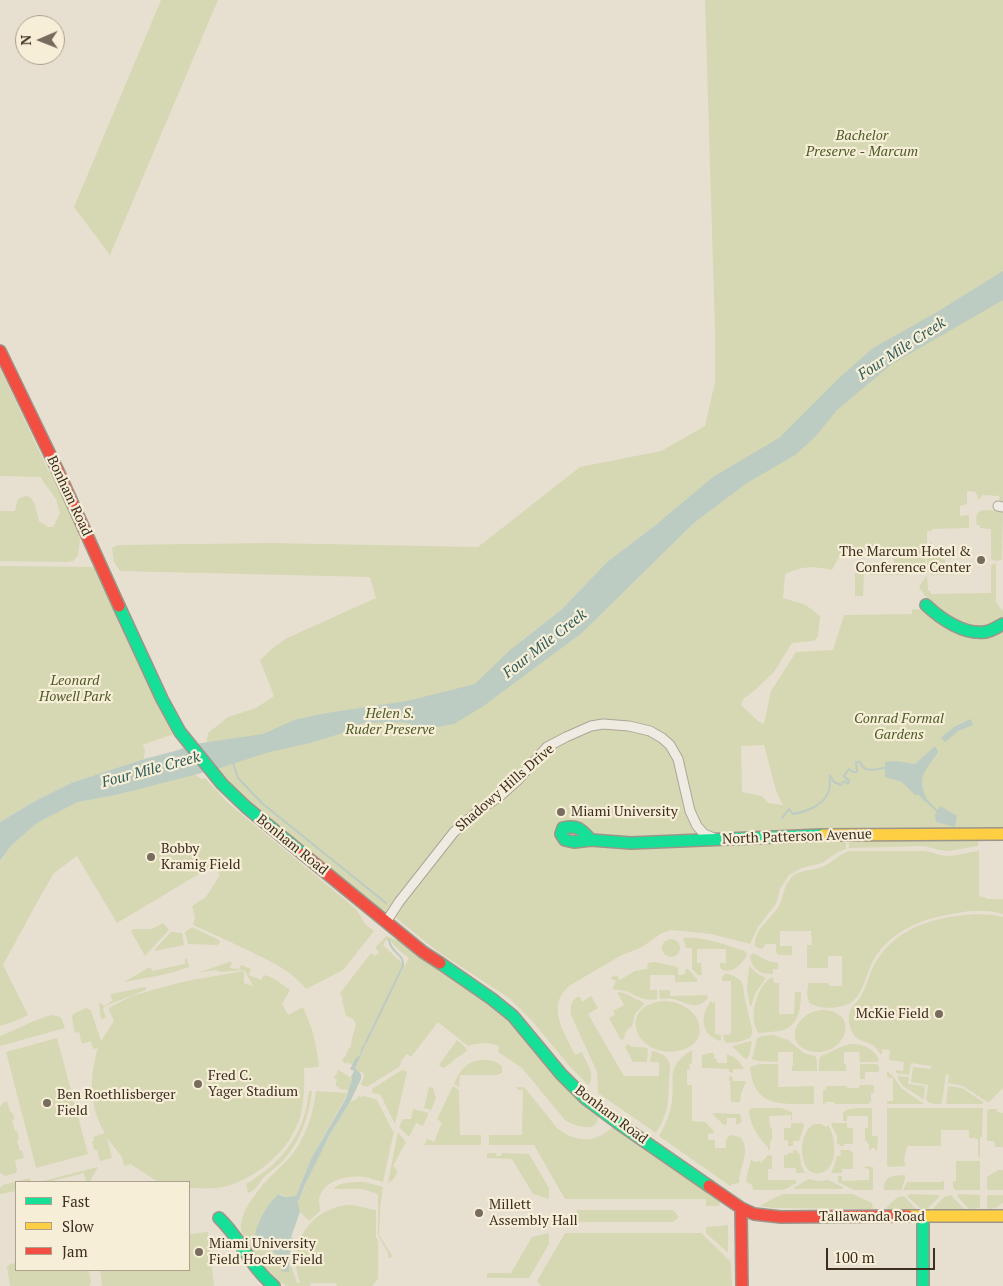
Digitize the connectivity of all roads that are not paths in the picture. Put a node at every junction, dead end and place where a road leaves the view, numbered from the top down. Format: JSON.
{"nodes":[{"id":1,"x":0,"y":351,"type":"edge"},
{"id":2,"x":926,"y":605,"type":"dead end"},
{"id":3,"x":1003,"y":624,"type":"edge"},
{"id":4,"x":1003,"y":834,"type":"edge"},
{"id":5,"x":716,"y":839,"type":"junction"},
{"id":6,"x":591,"y":840,"type":"dead end"},
{"id":7,"x":386,"y":922,"type":"junction"},
{"id":8,"x":742,"y":1208,"type":"junction"},
{"id":9,"x":1003,"y":1216,"type":"edge"},
{"id":10,"x":923,"y":1217,"type":"junction"},
{"id":11,"x":219,"y":1218,"type":"dead end"},
{"id":12,"x":274,"y":1286,"type":"edge"},
{"id":13,"x":742,"y":1286,"type":"edge"},
{"id":14,"x":923,"y":1286,"type":"edge"}],
"edges":[{"from":1,"to":7,"type":"street","name":"Bonham Road"},
{"from":2,"to":3,"type":"street"},
{"from":4,"to":5,"type":"street","name":"North Patterson Avenue"},
{"from":5,"to":6,"type":"street","name":"North Patterson Avenue"},
{"from":5,"to":7,"type":"street","name":"Shadowy Hills Drive"},
{"from":7,"to":8,"type":"street","name":"Bonham Road"},
{"from":8,"to":10,"type":"street","name":"Tallawanda Road"},
{"from":8,"to":13,"type":"street"},
{"from":9,"to":10,"type":"street","name":"Tallawanda Road"},
{"from":10,"to":14,"type":"street"},
{"from":11,"to":12,"type":"street"}]}
